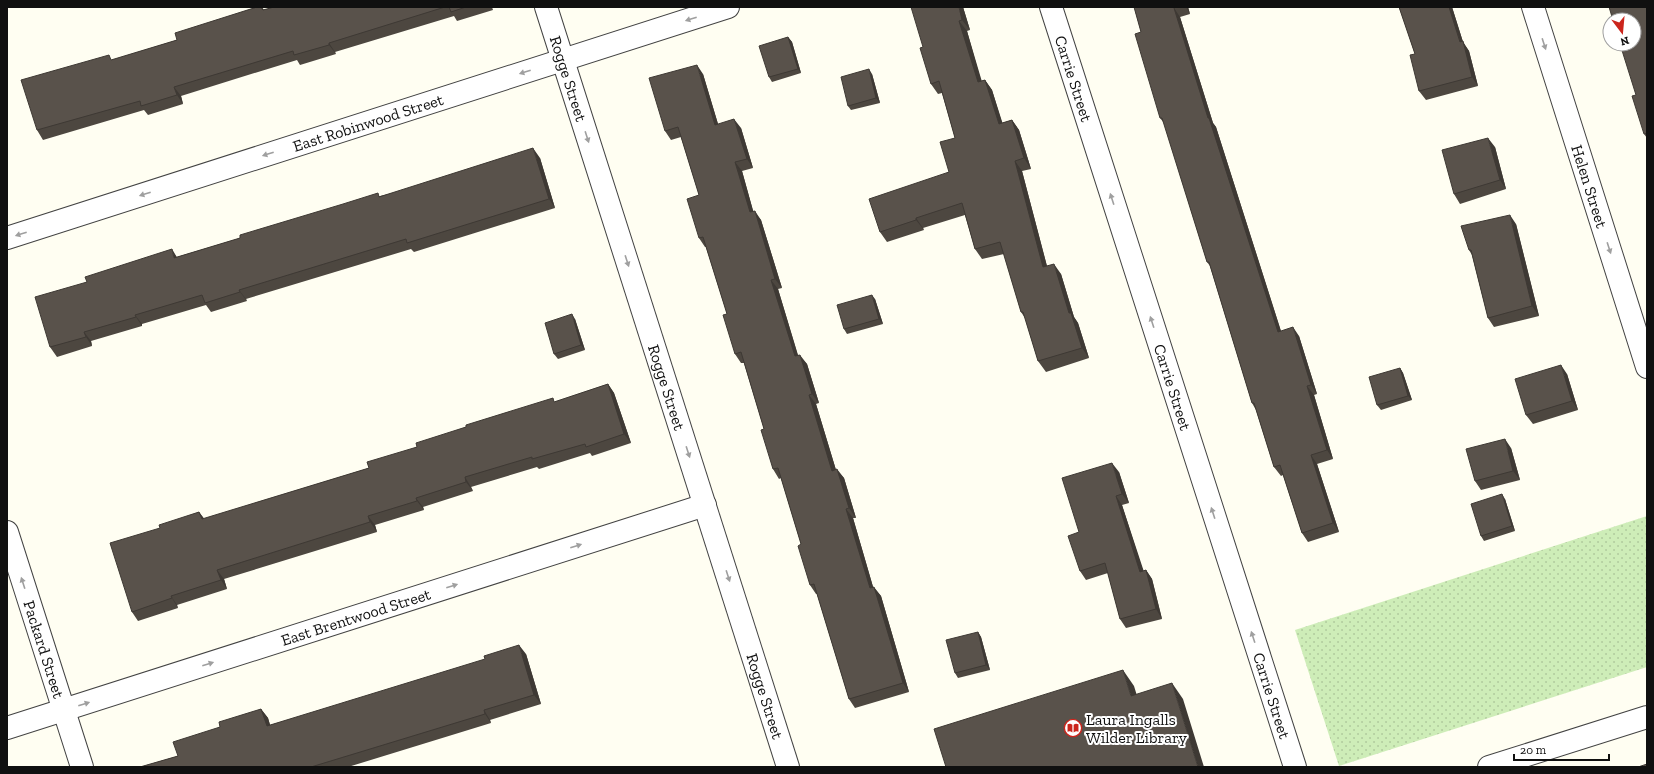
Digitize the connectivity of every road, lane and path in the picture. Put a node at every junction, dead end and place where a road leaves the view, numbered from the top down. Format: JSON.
{"nodes":[{"id":1,"x":546,"y":7,"type":"edge"},
{"id":2,"x":728,"y":7,"type":"edge"},
{"id":3,"x":1051,"y":7,"type":"edge"},
{"id":4,"x":1532,"y":7,"type":"edge"},
{"id":5,"x":563,"y":60,"type":"junction"},
{"id":6,"x":7,"y":238,"type":"edge"},
{"id":7,"x":1647,"y":366,"type":"edge"},
{"id":8,"x":705,"y":505,"type":"junction"},
{"id":9,"x":7,"y":532,"type":"edge"},
{"id":10,"x":64,"y":710,"type":"junction"},
{"id":11,"x":1647,"y":717,"type":"edge"},
{"id":12,"x":7,"y":728,"type":"edge"},
{"id":13,"x":82,"y":767,"type":"edge"},
{"id":14,"x":788,"y":767,"type":"edge"},
{"id":15,"x":1295,"y":767,"type":"edge"},
{"id":16,"x":1489,"y":767,"type":"edge"}],
"edges":[{"from":1,"to":5,"type":"street","name":"Rogge Street"},
{"from":2,"to":5,"type":"street","name":"East Robinwood Street","one_way":true},
{"from":15,"to":3,"type":"street","name":"Carrie Street","one_way":true},
{"from":4,"to":7,"type":"street","name":"Helen Street","one_way":true},
{"from":5,"to":6,"type":"street","name":"East Robinwood Street","one_way":true},
{"from":5,"to":8,"type":"street","name":"Rogge Street","one_way":true},
{"from":10,"to":8,"type":"street","name":"East Brentwood Street","one_way":true},
{"from":8,"to":14,"type":"street","name":"Rogge Street","one_way":true},
{"from":10,"to":9,"type":"street","name":"Packard Street","one_way":true},
{"from":10,"to":12,"type":"street","name":"East Brentwood Street"},
{"from":10,"to":13,"type":"street","name":"Packard Street"},
{"from":11,"to":16,"type":"street"}]}
